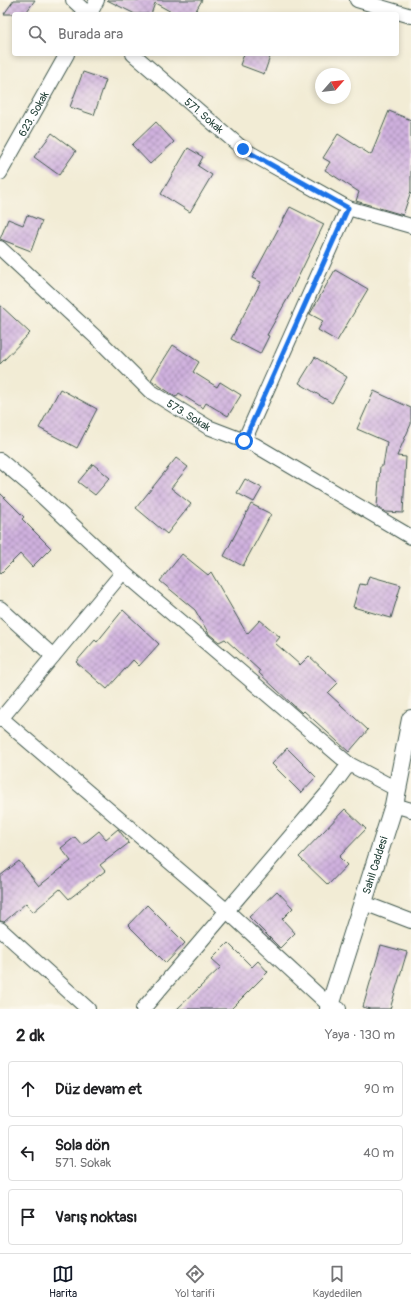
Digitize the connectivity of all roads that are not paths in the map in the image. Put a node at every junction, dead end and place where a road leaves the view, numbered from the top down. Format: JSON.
{"nodes":[{"id":1,"x":73,"y":0,"type":"edge"},
{"id":2,"x":97,"y":0,"type":"edge"},
{"id":3,"x":357,"y":0,"type":"edge"},
{"id":4,"x":87,"y":12,"type":"edge"},
{"id":5,"x":90,"y":12,"type":"edge"},
{"id":6,"x":398,"y":12,"type":"edge"},
{"id":7,"x":399,"y":12,"type":"edge"},
{"id":8,"x":411,"y":16,"type":"edge"},
{"id":9,"x":67,"y":56,"type":"edge"},
{"id":10,"x":135,"y":56,"type":"edge"},
{"id":11,"x":0,"y":173,"type":"edge"},
{"id":12,"x":348,"y":208,"type":"junction"},
{"id":13,"x":411,"y":226,"type":"edge"},
{"id":14,"x":0,"y":248,"type":"edge"},
{"id":15,"x":244,"y":441,"type":"junction"},
{"id":16,"x":0,"y":460,"type":"edge"},
{"id":17,"x":411,"y":537,"type":"edge"},
{"id":18,"x":123,"y":572,"type":"junction"},
{"id":19,"x":0,"y":608,"type":"edge"},
{"id":20,"x":53,"y":656,"type":"junction"},
{"id":21,"x":0,"y":718,"type":"edge"},
{"id":22,"x":411,"y":719,"type":"edge"},
{"id":23,"x":349,"y":764,"type":"junction"},
{"id":24,"x":396,"y":797,"type":"junction"},
{"id":25,"x":411,"y":810,"type":"edge"},
{"id":26,"x":364,"y":903,"type":"junction"},
{"id":27,"x":226,"y":910,"type":"junction"},
{"id":28,"x":411,"y":921,"type":"edge"},
{"id":29,"x":0,"y":929,"type":"edge"},
{"id":30,"x":333,"y":1008,"type":"edge"},
{"id":31,"x":88,"y":1009,"type":"edge"},
{"id":32,"x":143,"y":1009,"type":"edge"}],
"edges":[{"from":1,"to":4,"type":"street"},
{"from":2,"to":5,"type":"street"},
{"from":3,"to":6,"type":"street"},
{"from":7,"to":8,"type":"street"},
{"from":9,"to":11,"type":"street","name":"623. Sokak"},
{"from":10,"to":12,"type":"street","name":"571. Sokak"},
{"from":12,"to":13,"type":"street","name":"571. Sokak"},
{"from":12,"to":15,"type":"street"},
{"from":14,"to":15,"type":"street","name":"573. Sokak"},
{"from":15,"to":17,"type":"street","name":"573. Sokak"},
{"from":16,"to":18,"type":"street"},
{"from":18,"to":20,"type":"street"},
{"from":18,"to":23,"type":"street"},
{"from":19,"to":20,"type":"street"},
{"from":20,"to":21,"type":"street"},
{"from":21,"to":27,"type":"street"},
{"from":22,"to":24,"type":"street","name":"Sahil Caddesi"},
{"from":23,"to":24,"type":"street"},
{"from":23,"to":27,"type":"street"},
{"from":24,"to":25,"type":"street"},
{"from":24,"to":26,"type":"street","name":"Sahil Caddesi"},
{"from":26,"to":28,"type":"street"},
{"from":26,"to":30,"type":"street","name":"Sahil Caddesi"},
{"from":27,"to":30,"type":"street"},
{"from":27,"to":32,"type":"street"},
{"from":29,"to":31,"type":"street"}]}
